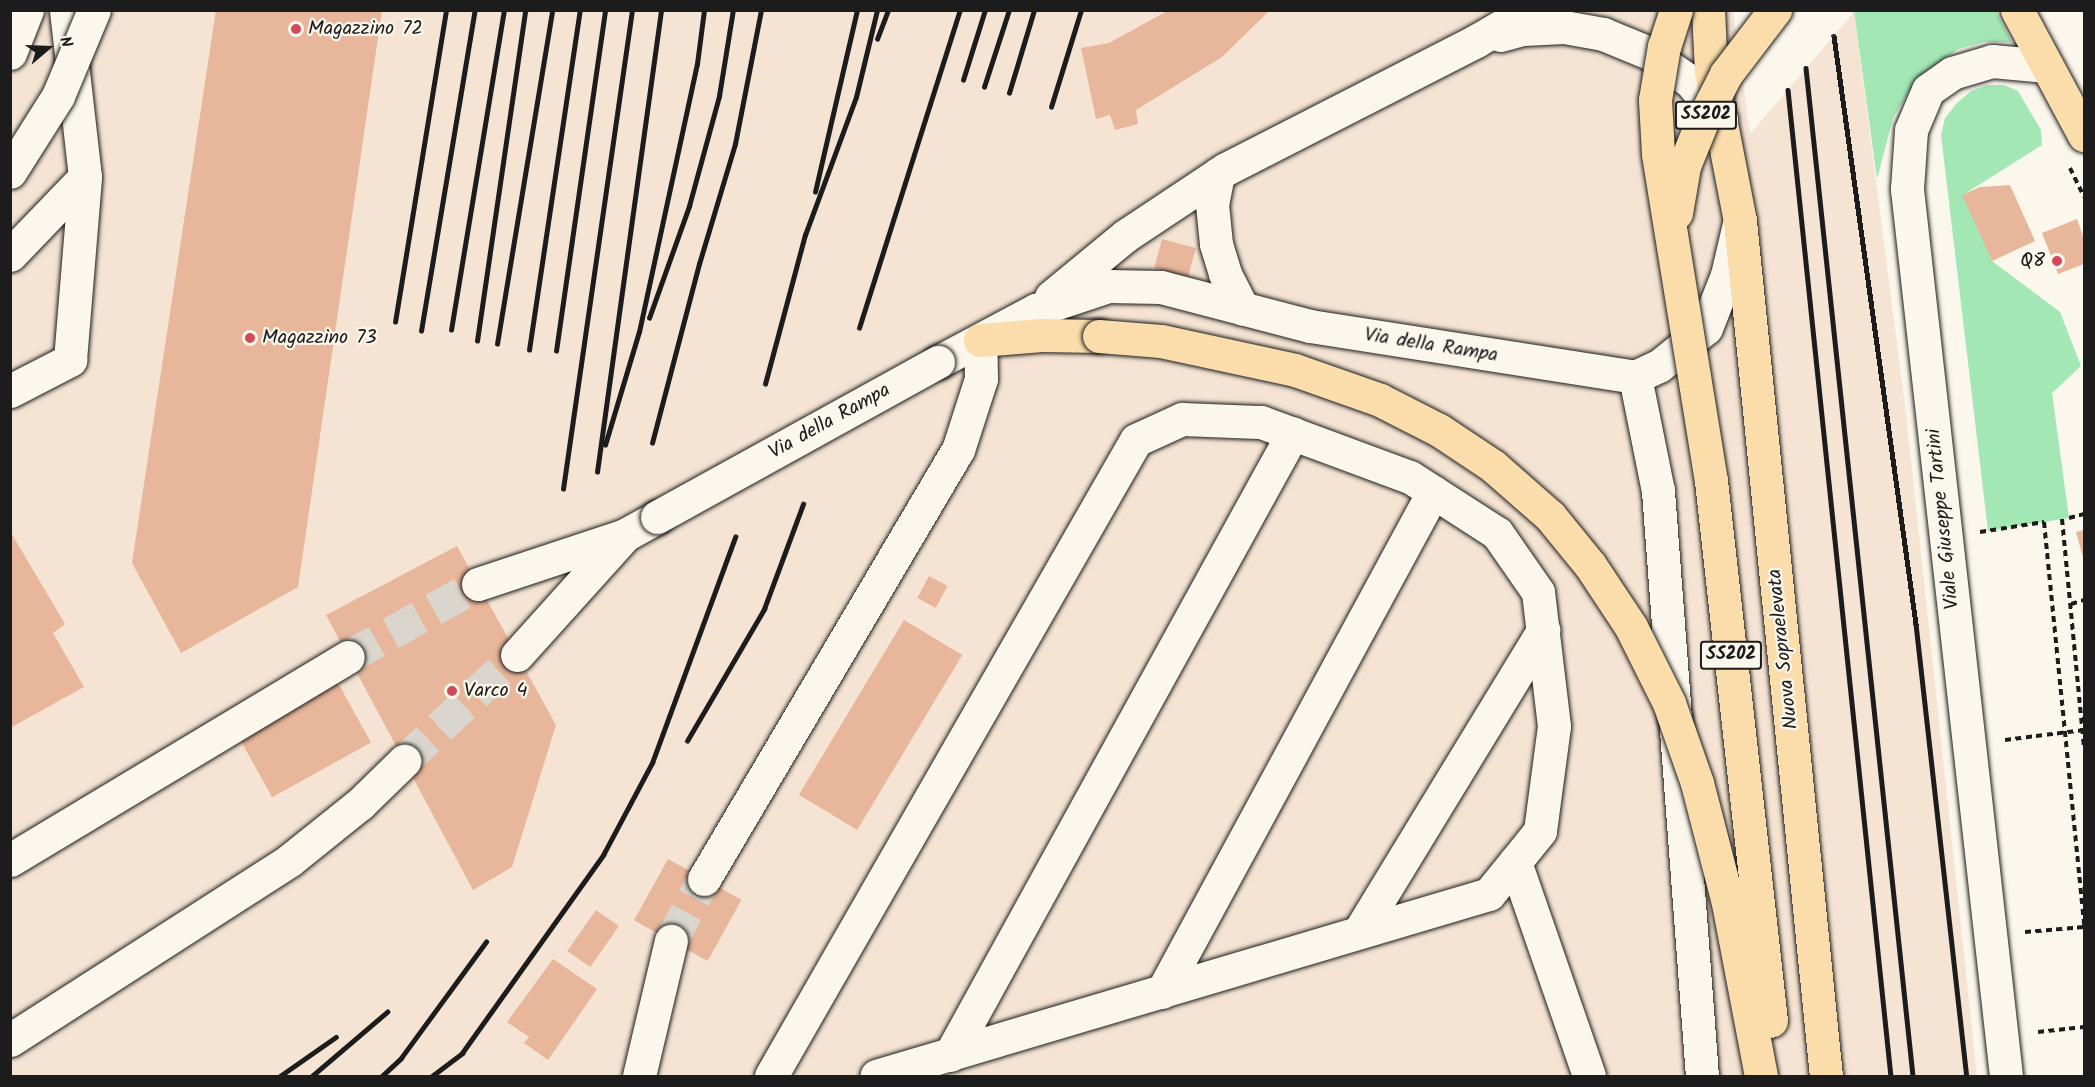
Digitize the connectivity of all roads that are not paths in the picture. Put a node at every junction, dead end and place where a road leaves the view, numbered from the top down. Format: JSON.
{"nodes":[{"id":1,"x":27,"y":10,"type":"edge"},
{"id":2,"x":66,"y":10,"type":"edge"},
{"id":3,"x":94,"y":10,"type":"edge"},
{"id":4,"x":1529,"y":10,"type":"edge"},
{"id":5,"x":1676,"y":10,"type":"edge"},
{"id":6,"x":1708,"y":10,"type":"edge"},
{"id":7,"x":1775,"y":10,"type":"edge"},
{"id":8,"x":2017,"y":10,"type":"edge"},
{"id":9,"x":1476,"y":41,"type":"junction"},
{"id":10,"x":10,"y":52,"type":"edge"},
{"id":11,"x":2047,"y":66,"type":"junction"},
{"id":12,"x":1721,"y":119,"type":"junction"},
{"id":13,"x":2085,"y":135,"type":"edge"},
{"id":14,"x":10,"y":172,"type":"edge"},
{"id":15,"x":1218,"y":174,"type":"junction"},
{"id":16,"x":85,"y":177,"type":"junction"},
{"id":17,"x":1740,"y":221,"type":"junction"},
{"id":18,"x":1672,"y":235,"type":"junction"},
{"id":19,"x":10,"y":255,"type":"edge"},
{"id":20,"x":1243,"y":309,"type":"junction"},
{"id":21,"x":1036,"y":310,"type":"junction"},
{"id":22,"x":980,"y":340,"type":"junction"},
{"id":23,"x":1635,"y":377,"type":"junction"},
{"id":24,"x":10,"y":391,"type":"edge"},
{"id":25,"x":1293,"y":433,"type":"junction"},
{"id":26,"x":1432,"y":492,"type":"junction"},
{"id":27,"x":626,"y":535,"type":"junction"},
{"id":28,"x":478,"y":584,"type":"tunnel mouth"},
{"id":29,"x":1543,"y":630,"type":"junction"},
{"id":30,"x":517,"y":655,"type":"tunnel mouth"},
{"id":31,"x":348,"y":657,"type":"tunnel mouth"},
{"id":32,"x":404,"y":761,"type":"tunnel mouth"},
{"id":33,"x":10,"y":860,"type":"edge"},
{"id":34,"x":1515,"y":862,"type":"junction"},
{"id":35,"x":704,"y":879,"type":"tunnel mouth"},
{"id":36,"x":1359,"y":932,"type":"junction"},
{"id":37,"x":671,"y":941,"type":"tunnel mouth"},
{"id":38,"x":1161,"y":992,"type":"junction"},
{"id":39,"x":10,"y":1040,"type":"edge"},
{"id":40,"x":950,"y":1055,"type":"junction"},
{"id":41,"x":639,"y":1077,"type":"edge"},
{"id":42,"x":771,"y":1077,"type":"edge"},
{"id":43,"x":876,"y":1077,"type":"edge"},
{"id":44,"x":1589,"y":1077,"type":"edge"},
{"id":45,"x":1702,"y":1077,"type":"edge"},
{"id":46,"x":1761,"y":1077,"type":"edge"},
{"id":47,"x":1777,"y":1077,"type":"edge"},
{"id":48,"x":1826,"y":1077,"type":"edge"},
{"id":49,"x":2006,"y":1077,"type":"edge"}],
"edges":[{"from":1,"to":10,"type":"street"},
{"from":2,"to":16,"type":"street"},
{"from":3,"to":14,"type":"street","bridge":true},
{"from":4,"to":9,"type":"street","name":"Via della Rampa"},
{"from":5,"to":18,"type":"main road","number":"SS202","bridge":true},
{"from":6,"to":12,"type":"main road","number":"SS202"},
{"from":7,"to":18,"type":"main road","number":"SS202","bridge":true},
{"from":8,"to":11,"type":"main road"},
{"from":9,"to":12,"type":"street","name":"Via della Rampa"},
{"from":9,"to":15,"type":"street","name":"Via della Rampa"},
{"from":11,"to":13,"type":"main road"},
{"from":11,"to":49,"type":"street","name":"Viale Giuseppe Tartini"},
{"from":12,"to":17,"type":"main road","number":"SS202"},
{"from":15,"to":20,"type":"street"},
{"from":15,"to":21,"type":"street","name":"Via della Rampa"},
{"from":16,"to":19,"type":"street"},
{"from":16,"to":24,"type":"street"},
{"from":17,"to":23,"type":"street"},
{"from":17,"to":48,"type":"main road","name":"Nuova Sopraelevata","number":"SS202"},
{"from":18,"to":47,"type":"main road","number":"SS202","bridge":true},
{"from":20,"to":21,"type":"street","name":"Via della Rampa"},
{"from":20,"to":23,"type":"street","name":"Via della Rampa"},
{"from":21,"to":22,"type":"street","name":"Via della Rampa"},
{"from":22,"to":27,"type":"street","name":"Via della Rampa","bridge":true},
{"from":22,"to":35,"type":"street"},
{"from":22,"to":46,"type":"main road","bridge":true},
{"from":23,"to":45,"type":"street"},
{"from":25,"to":26,"type":"street"},
{"from":25,"to":40,"type":"street"},
{"from":25,"to":42,"type":"street"},
{"from":26,"to":29,"type":"street"},
{"from":26,"to":38,"type":"street"},
{"from":27,"to":28,"type":"street","name":"Via della Rampa"},
{"from":27,"to":30,"type":"street","name":"Via della Rampa"},
{"from":29,"to":34,"type":"street"},
{"from":29,"to":36,"type":"street"},
{"from":31,"to":33,"type":"street"},
{"from":32,"to":39,"type":"street"},
{"from":34,"to":36,"type":"street"},
{"from":34,"to":44,"type":"street"},
{"from":36,"to":38,"type":"street"},
{"from":37,"to":41,"type":"street"},
{"from":38,"to":40,"type":"street"},
{"from":40,"to":43,"type":"street"}]}
